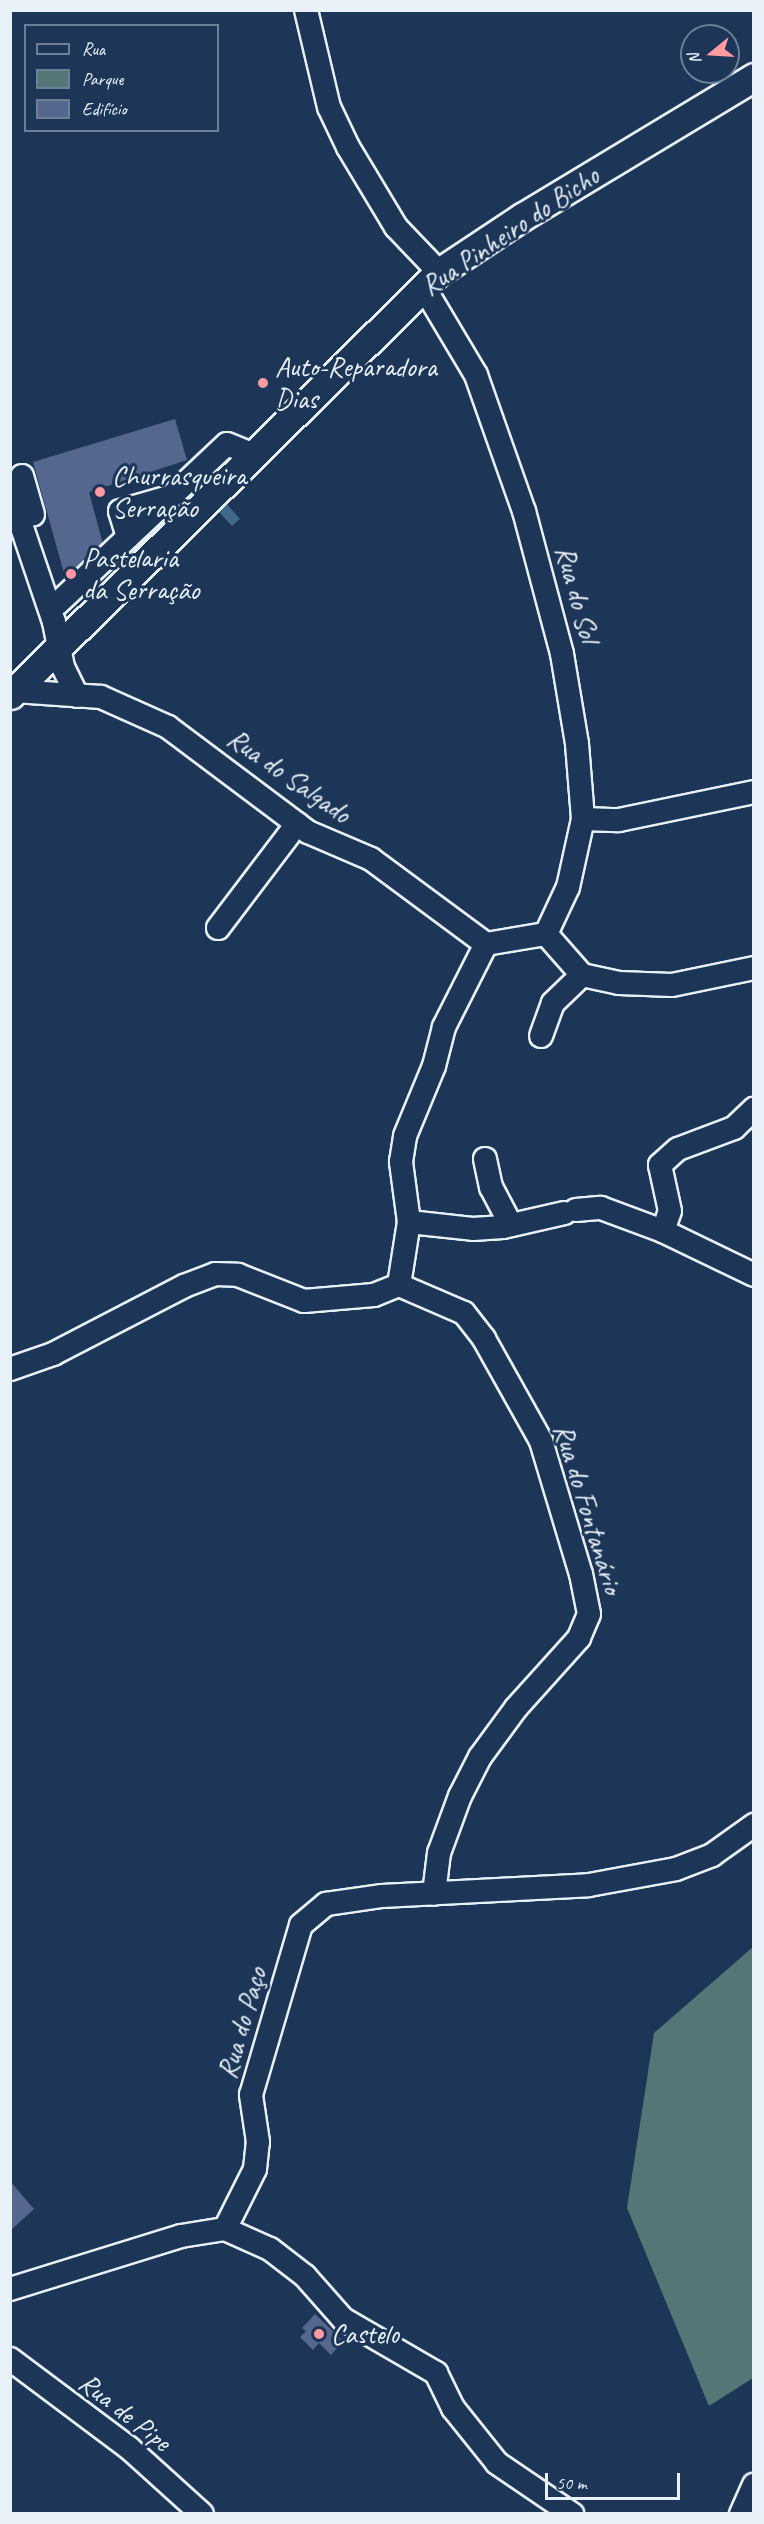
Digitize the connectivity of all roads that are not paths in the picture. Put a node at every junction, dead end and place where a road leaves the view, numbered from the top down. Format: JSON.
{"nodes":[{"id":1,"x":306,"y":10,"type":"edge"},
{"id":2,"x":753,"y":77,"type":"edge"},
{"id":3,"x":431,"y":279,"type":"junction"},
{"id":4,"x":252,"y":454,"type":"junction"},
{"id":5,"x":16,"y":484,"type":"edge"},
{"id":6,"x":57,"y":604,"type":"junction"},
{"id":7,"x":63,"y":641,"type":"junction"},
{"id":8,"x":13,"y":693,"type":"edge"},
{"id":9,"x":77,"y":696,"type":"junction"},
{"id":10,"x":753,"y":792,"type":"edge"},
{"id":11,"x":583,"y":819,"type":"junction"},
{"id":12,"x":297,"y":824,"type":"junction"},
{"id":13,"x":218,"y":928,"type":"dead end"},
{"id":14,"x":546,"y":934,"type":"junction"},
{"id":15,"x":486,"y":944,"type":"junction"},
{"id":16,"x":753,"y":968,"type":"edge"},
{"id":17,"x":582,"y":975,"type":"junction"},
{"id":18,"x":541,"y":1036,"type":"dead end"},
{"id":19,"x":753,"y":1109,"type":"edge"},
{"id":20,"x":485,"y":1159,"type":"dead end"},
{"id":21,"x":409,"y":1222,"type":"junction"},
{"id":22,"x":511,"y":1225,"type":"junction"},
{"id":23,"x":663,"y":1231,"type":"junction"},
{"id":24,"x":753,"y":1275,"type":"edge"},
{"id":25,"x":399,"y":1285,"type":"junction"},
{"id":26,"x":10,"y":1369,"type":"edge"},
{"id":27,"x":753,"y":1825,"type":"edge"},
{"id":28,"x":434,"y":1894,"type":"junction"},
{"id":29,"x":225,"y":2229,"type":"junction"},
{"id":30,"x":10,"y":2289,"type":"edge"},
{"id":31,"x":10,"y":2359,"type":"edge"},
{"id":32,"x":753,"y":2485,"type":"edge"},
{"id":33,"x":202,"y":2514,"type":"edge"},
{"id":34,"x":572,"y":2514,"type":"edge"},
{"id":35,"x":741,"y":2514,"type":"edge"}],
"edges":[{"from":1,"to":3,"type":"street","name":"Rua do Sol"},
{"from":2,"to":3,"type":"main road","name":"Rua Pinheiro do Bicho"},
{"from":3,"to":4,"type":"main road","name":"Rua Pinheiro do Bicho"},
{"from":3,"to":11,"type":"street","name":"Rua do Sol"},
{"from":4,"to":6,"type":"street"},
{"from":4,"to":7,"type":"main road","name":"Rua Pinheiro do Bicho"},
{"from":5,"to":6,"type":"street"},
{"from":5,"to":7,"type":"street"},
{"from":6,"to":7,"type":"street"},
{"from":7,"to":8,"type":"main road","name":"Rua Pinheiro do Bicho"},
{"from":7,"to":9,"type":"street"},
{"from":8,"to":9,"type":"street","name":"Rua do Salgado"},
{"from":9,"to":12,"type":"street","name":"Rua do Salgado"},
{"from":10,"to":11,"type":"street"},
{"from":11,"to":14,"type":"street","name":"Rua do Sol"},
{"from":12,"to":13,"type":"street"},
{"from":12,"to":15,"type":"street","name":"Rua do Salgado"},
{"from":14,"to":15,"type":"street"},
{"from":14,"to":17,"type":"street"},
{"from":15,"to":21,"type":"street"},
{"from":16,"to":17,"type":"street"},
{"from":17,"to":18,"type":"street"},
{"from":19,"to":23,"type":"street"},
{"from":20,"to":22,"type":"street"},
{"from":21,"to":22,"type":"street"},
{"from":21,"to":25,"type":"street"},
{"from":22,"to":23,"type":"street"},
{"from":23,"to":24,"type":"street"},
{"from":25,"to":26,"type":"street"},
{"from":25,"to":28,"type":"street","name":"Rua do Fontanário"},
{"from":27,"to":28,"type":"street","name":"Rua do Paço"},
{"from":28,"to":29,"type":"street","name":"Rua do Paço"},
{"from":29,"to":30,"type":"street"},
{"from":29,"to":34,"type":"street"},
{"from":31,"to":33,"type":"street","name":"Rua de Pipe"},
{"from":32,"to":35,"type":"street"}]}
